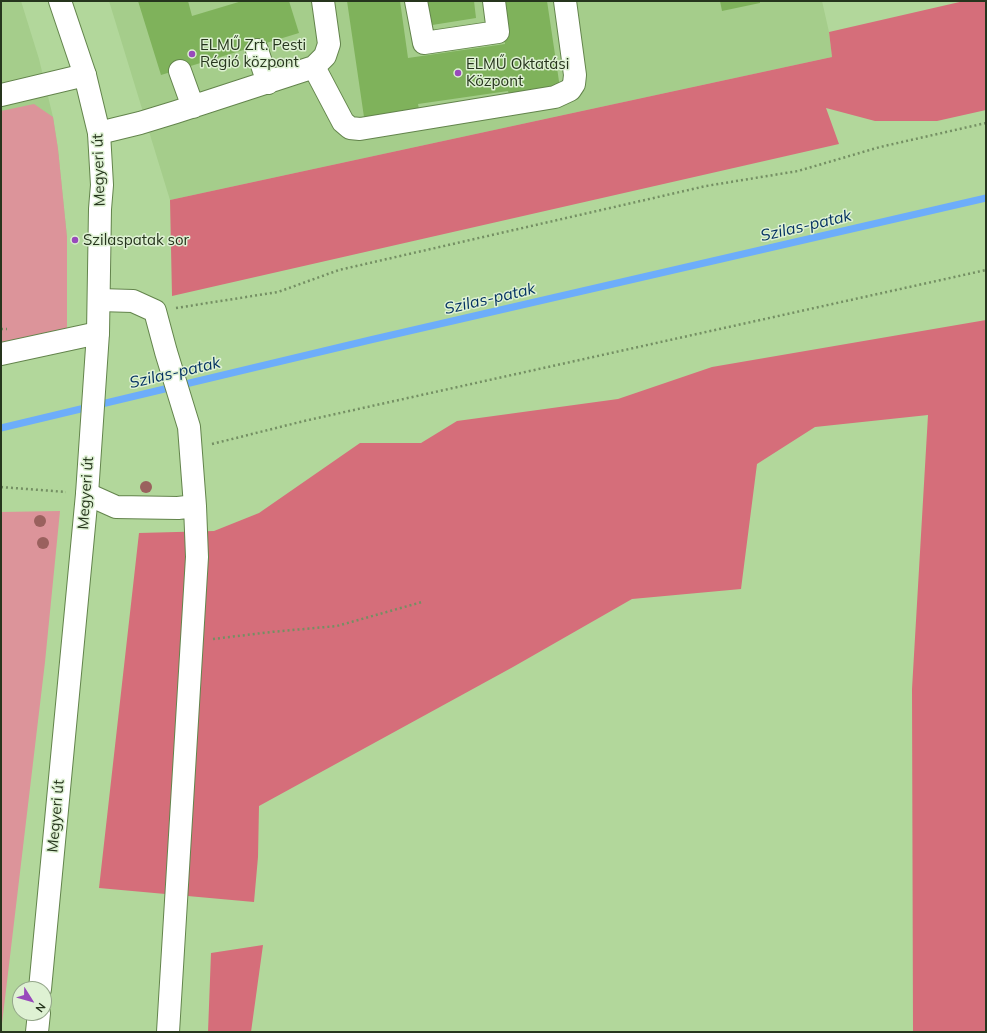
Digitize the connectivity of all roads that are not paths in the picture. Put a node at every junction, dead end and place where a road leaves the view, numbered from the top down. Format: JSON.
{"nodes":[{"id":1,"x":60,"y":1,"type":"edge"},
{"id":2,"x":323,"y":1,"type":"edge"},
{"id":3,"x":416,"y":1,"type":"edge"},
{"id":4,"x":494,"y":1,"type":"edge"},
{"id":5,"x":565,"y":1,"type":"edge"},
{"id":6,"x":257,"y":50,"type":"dead end"},
{"id":7,"x":314,"y":68,"type":"junction"},
{"id":8,"x":180,"y":71,"type":"dead end"},
{"id":9,"x":85,"y":75,"type":"junction"},
{"id":10,"x":268,"y":82,"type":"junction"},
{"id":11,"x":1,"y":95,"type":"edge"},
{"id":12,"x":193,"y":107,"type":"junction"},
{"id":13,"x":99,"y":133,"type":"junction"},
{"id":14,"x":99,"y":300,"type":"junction"},
{"id":15,"x":98,"y":333,"type":"junction"},
{"id":16,"x":1,"y":354,"type":"edge"},
{"id":17,"x":87,"y":494,"type":"junction"},
{"id":18,"x":195,"y":506,"type":"junction"},
{"id":19,"x":41,"y":981,"type":"edge"},
{"id":20,"x":38,"y":1021,"type":"edge"},
{"id":21,"x":37,"y":1032,"type":"edge"},
{"id":22,"x":168,"y":1032,"type":"edge"}],
"edges":[{"from":1,"to":9,"type":"main road","name":"Megyeri út"},
{"from":2,"to":7,"type":"main road"},
{"from":3,"to":4,"type":"main road"},
{"from":5,"to":7,"type":"main road"},
{"from":6,"to":10,"type":"main road"},
{"from":7,"to":10,"type":"main road"},
{"from":8,"to":12,"type":"main road"},
{"from":9,"to":11,"type":"main road"},
{"from":9,"to":13,"type":"main road","name":"Megyeri út"},
{"from":10,"to":12,"type":"main road"},
{"from":12,"to":13,"type":"main road"},
{"from":13,"to":14,"type":"main road","name":"Megyeri út"},
{"from":14,"to":15,"type":"main road","name":"Megyeri út"},
{"from":14,"to":18,"type":"main road"},
{"from":15,"to":16,"type":"main road"},
{"from":15,"to":17,"type":"main road","name":"Megyeri út"},
{"from":17,"to":18,"type":"main road"},
{"from":17,"to":19,"type":"main road","name":"Megyeri út"},
{"from":18,"to":22,"type":"main road"},
{"from":20,"to":21,"type":"main road"}]}
